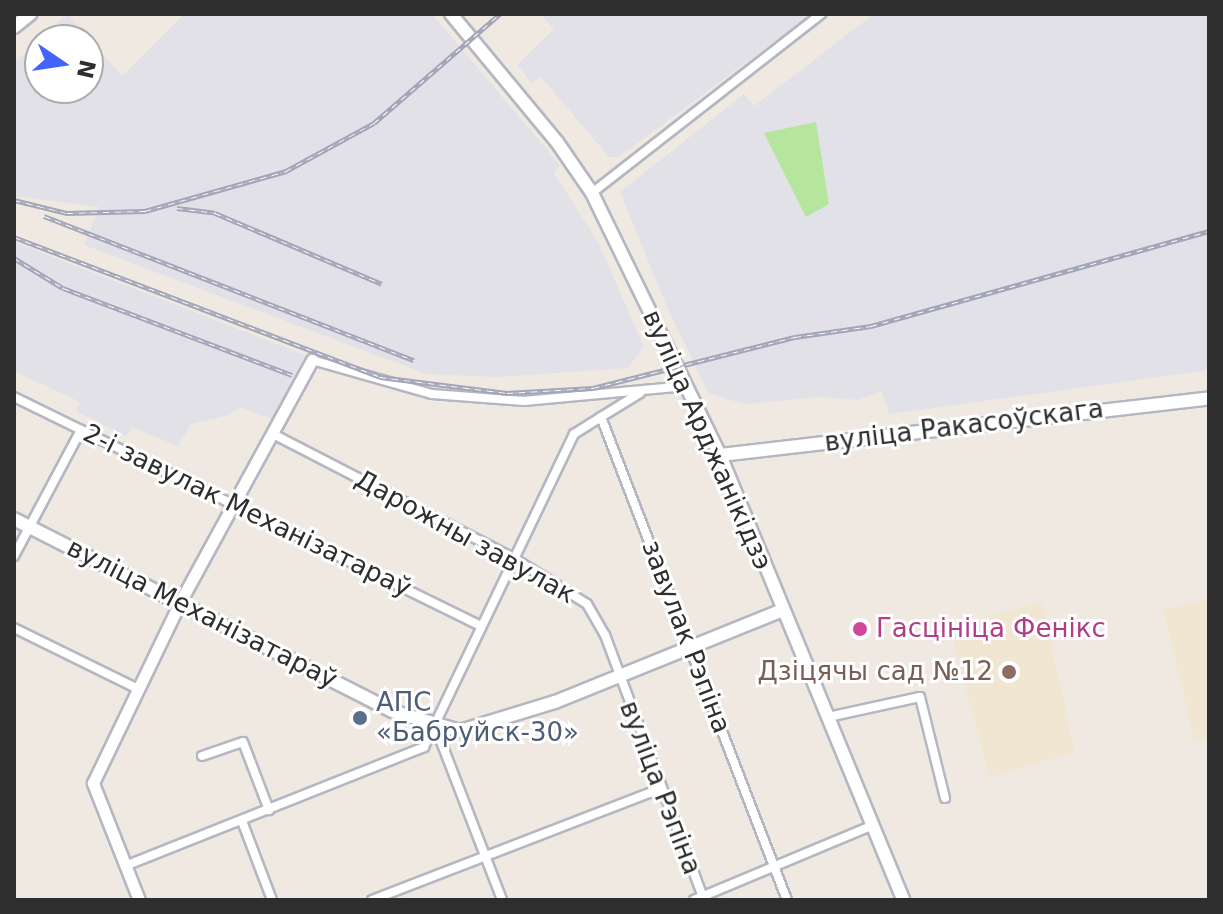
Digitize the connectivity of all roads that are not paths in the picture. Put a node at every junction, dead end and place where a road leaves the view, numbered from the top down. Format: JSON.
{"nodes":[{"id":1,"x":30,"y":14,"type":"edge"},
{"id":2,"x":451,"y":14,"type":"edge"},
{"id":3,"x":821,"y":14,"type":"edge"},
{"id":4,"x":14,"y":27,"type":"edge"},
{"id":5,"x":592,"y":193,"type":"junction"},
{"id":6,"x":312,"y":360,"type":"joint"},
{"id":7,"x":686,"y":386,"type":"junction"},
{"id":8,"x":640,"y":393,"type":"junction"},
{"id":9,"x":14,"y":397,"type":"edge"},
{"id":10,"x":1209,"y":398,"type":"edge"},
{"id":11,"x":601,"y":417,"type":"junction"},
{"id":12,"x":81,"y":430,"type":"junction"},
{"id":13,"x":273,"y":434,"type":"junction"},
{"id":14,"x":720,"y":455,"type":"junction"},
{"id":15,"x":233,"y":501,"type":"junction"},
{"id":16,"x":14,"y":519,"type":"edge"},
{"id":17,"x":29,"y":527,"type":"junction"},
{"id":18,"x":14,"y":556,"type":"edge"},
{"id":19,"x":513,"y":558,"type":"junction"},
{"id":20,"x":180,"y":602,"type":"junction"},
{"id":21,"x":783,"y":610,"type":"junction"},
{"id":22,"x":479,"y":625,"type":"junction"},
{"id":23,"x":14,"y":628,"type":"edge"},
{"id":24,"x":689,"y":647,"type":"junction"},
{"id":25,"x":617,"y":677,"type":"junction"},
{"id":26,"x":138,"y":689,"type":"junction"},
{"id":27,"x":828,"y":717,"type":"junction"},
{"id":28,"x":435,"y":726,"type":"junction"},
{"id":29,"x":202,"y":756,"type":"dead end"},
{"id":30,"x":660,"y":789,"type":"junction"},
{"id":31,"x":945,"y":798,"type":"dead end"},
{"id":32,"x":269,"y":810,"type":"junction"},
{"id":33,"x":242,"y":821,"type":"junction"},
{"id":34,"x":873,"y":825,"type":"junction"},
{"id":35,"x":484,"y":856,"type":"junction"},
{"id":36,"x":125,"y":866,"type":"junction"},
{"id":37,"x":774,"y":868,"type":"junction"},
{"id":38,"x":700,"y":899,"type":"edge"},
{"id":39,"x":139,"y":900,"type":"edge"},
{"id":40,"x":272,"y":900,"type":"edge"},
{"id":41,"x":372,"y":900,"type":"edge"},
{"id":42,"x":502,"y":900,"type":"edge"},
{"id":43,"x":787,"y":900,"type":"edge"},
{"id":44,"x":903,"y":900,"type":"edge"}],
"edges":[{"from":1,"to":4,"type":"main road"},
{"from":2,"to":5,"type":"main road","name":"вуліца Арджанікідзэ"},
{"from":3,"to":5,"type":"street"},
{"from":5,"to":7,"type":"main road","name":"вуліца Арджанікідзэ"},
{"from":6,"to":8,"type":"street"},
{"from":6,"to":13,"type":"street"},
{"from":7,"to":8,"type":"street"},
{"from":7,"to":14,"type":"main road","name":"вуліца Арджанікідзэ"},
{"from":8,"to":11,"type":"street"},
{"from":9,"to":12,"type":"street","name":"2-і завулак Механізатараў"},
{"from":10,"to":14,"type":"main road","name":"вуліца Ракасоўскага"},
{"from":11,"to":19,"type":"street"},
{"from":11,"to":24,"type":"street","name":"завулак Рэпіна"},
{"from":12,"to":15,"type":"street","name":"2-і завулак Механізатараў"},
{"from":12,"to":17,"type":"street"},
{"from":13,"to":15,"type":"street"},
{"from":13,"to":19,"type":"street","name":"Дарожны завулак"},
{"from":14,"to":21,"type":"main road","name":"вуліца Арджанікідзэ"},
{"from":15,"to":20,"type":"street"},
{"from":15,"to":22,"type":"street","name":"2-і завулак Механізатараў"},
{"from":16,"to":17,"type":"main road","name":"вуліца Механізатараў"},
{"from":17,"to":18,"type":"street"},
{"from":17,"to":20,"type":"main road","name":"вуліца Механізатараў"},
{"from":19,"to":22,"type":"street"},
{"from":19,"to":25,"type":"street","name":"Дарожны завулак"},
{"from":20,"to":26,"type":"street"},
{"from":20,"to":28,"type":"main road","name":"вуліца Механізатараў"},
{"from":21,"to":24,"type":"main road","name":"вуліца Механізатараў"},
{"from":21,"to":27,"type":"main road","name":"вуліца Арджанікідзэ"},
{"from":22,"to":28,"type":"street"},
{"from":23,"to":26,"type":"street"},
{"from":24,"to":25,"type":"main road","name":"вуліца Механізатараў"},
{"from":24,"to":37,"type":"street","name":"завулак Рэпіна"},
{"from":25,"to":28,"type":"main road","name":"вуліца Механізатараў"},
{"from":25,"to":30,"type":"street","name":"вуліца Рэпіна"},
{"from":26,"to":36,"type":"street"},
{"from":27,"to":31,"type":"street"},
{"from":27,"to":34,"type":"main road","name":"вуліца Арджанікідзэ"},
{"from":28,"to":32,"type":"street"},
{"from":28,"to":35,"type":"street"},
{"from":29,"to":32,"type":"street"},
{"from":30,"to":35,"type":"street"},
{"from":30,"to":38,"type":"street","name":"вуліца Рэпіна"},
{"from":32,"to":33,"type":"street"},
{"from":33,"to":36,"type":"street"},
{"from":33,"to":40,"type":"street"},
{"from":34,"to":37,"type":"street"},
{"from":34,"to":44,"type":"main road","name":"вуліца Арджанікідзэ"},
{"from":35,"to":41,"type":"street"},
{"from":35,"to":42,"type":"street"},
{"from":36,"to":39,"type":"street"},
{"from":37,"to":38,"type":"street"},
{"from":37,"to":43,"type":"street","name":"завулак Рэпіна"}]}
